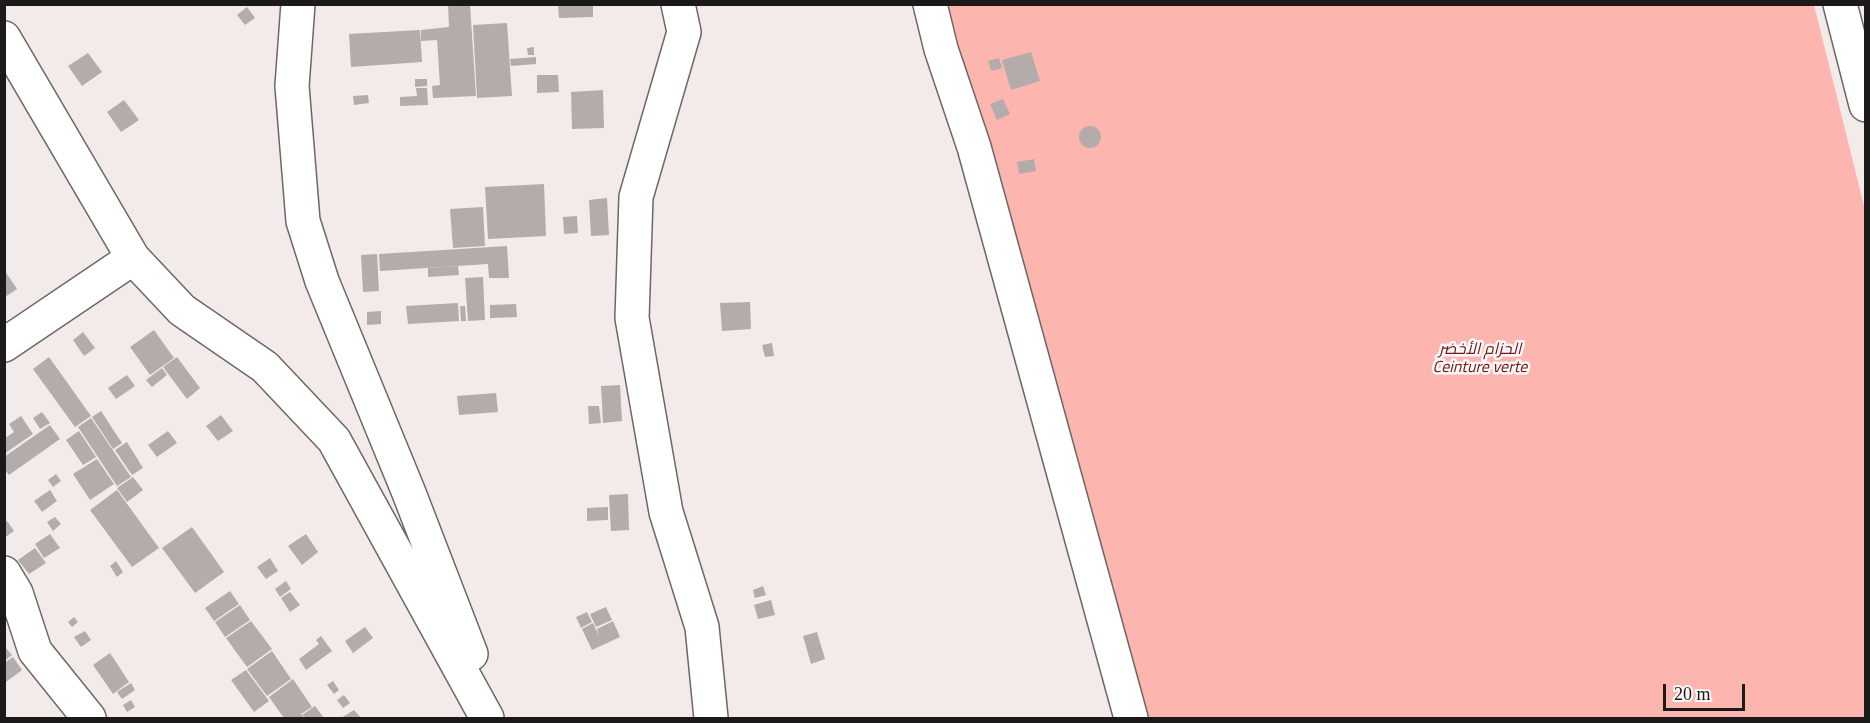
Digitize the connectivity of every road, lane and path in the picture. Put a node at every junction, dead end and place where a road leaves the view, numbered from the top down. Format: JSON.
{"nodes":[{"id":1,"x":298,"y":4,"type":"edge"},
{"id":2,"x":678,"y":4,"type":"edge"},
{"id":3,"x":930,"y":4,"type":"edge"},
{"id":4,"x":1840,"y":4,"type":"edge"},
{"id":5,"x":4,"y":38,"type":"edge"},
{"id":6,"x":1866,"y":105,"type":"edge"},
{"id":7,"x":133,"y":258,"type":"junction"},
{"id":8,"x":4,"y":345,"type":"edge"},
{"id":9,"x":4,"y":573,"type":"edge"},
{"id":10,"x":89,"y":718,"type":"edge"},
{"id":11,"x":488,"y":718,"type":"edge"},
{"id":12,"x":494,"y":718,"type":"edge"},
{"id":13,"x":711,"y":718,"type":"edge"},
{"id":14,"x":1131,"y":718,"type":"edge"}],
"edges":[{"from":1,"to":12,"type":"street"},
{"from":2,"to":13,"type":"street"},
{"from":3,"to":14,"type":"street"},
{"from":4,"to":6,"type":"street"},
{"from":5,"to":7,"type":"street"},
{"from":7,"to":8,"type":"street"},
{"from":7,"to":11,"type":"street"},
{"from":9,"to":10,"type":"street"}]}
